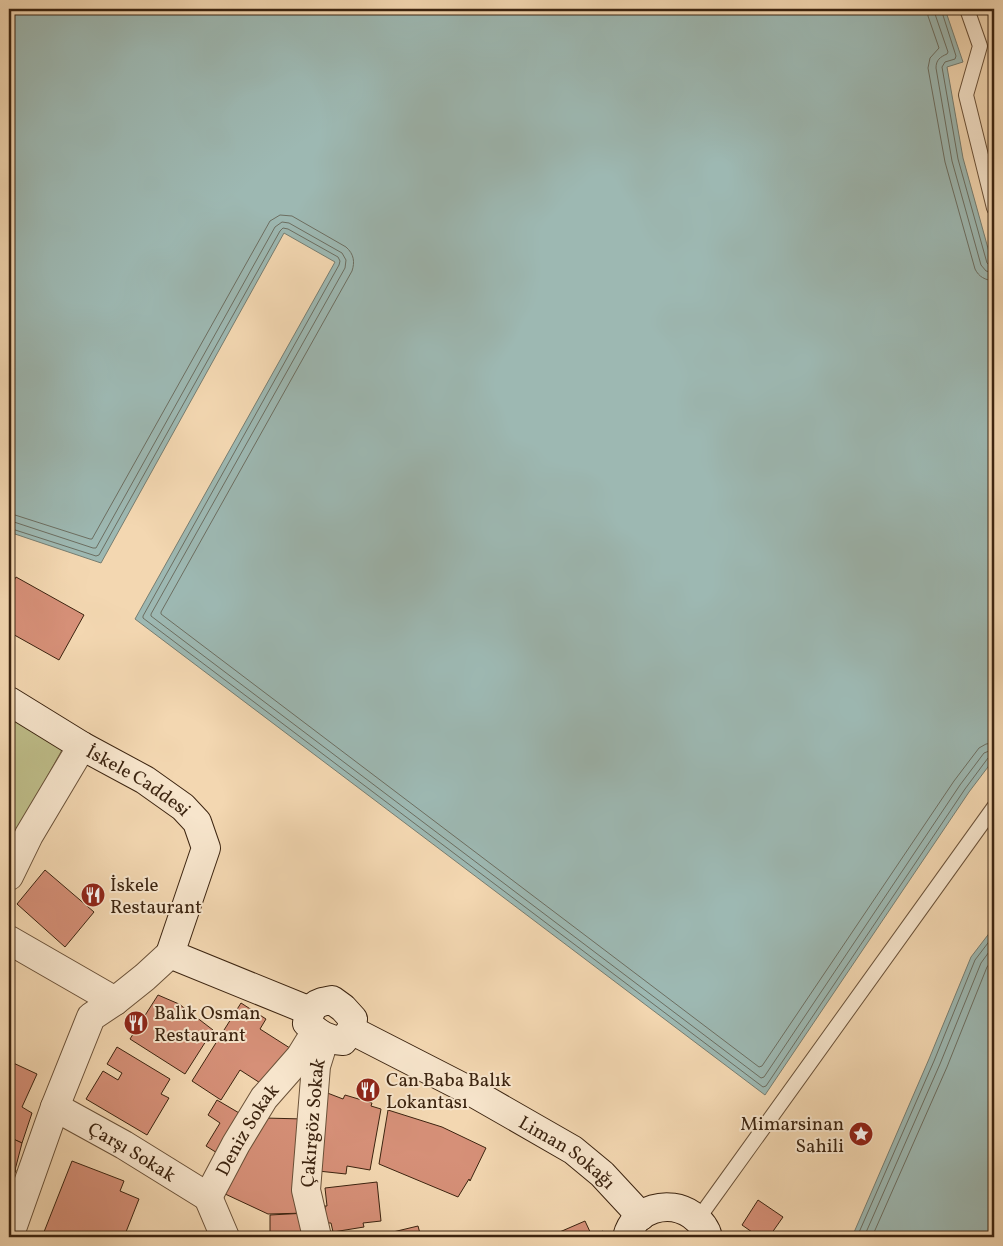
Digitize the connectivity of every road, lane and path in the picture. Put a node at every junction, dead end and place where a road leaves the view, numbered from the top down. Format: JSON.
{"nodes":[{"id":1,"x":967,"y":9,"type":"edge"},
{"id":2,"x":994,"y":208,"type":"edge"},
{"id":3,"x":9,"y":702,"type":"edge"},
{"id":4,"x":82,"y":746,"type":"junction"},
{"id":5,"x":994,"y":807,"type":"edge"},
{"id":6,"x":9,"y":876,"type":"edge"},
{"id":7,"x":9,"y":940,"type":"edge"},
{"id":8,"x":170,"y":954,"type":"junction"},
{"id":9,"x":115,"y":1001,"type":"junction"},
{"id":10,"x":317,"y":1027,"type":"junction"},
{"id":11,"x":351,"y":1030,"type":"junction"},
{"id":12,"x":55,"y":1107,"type":"junction"},
{"id":13,"x":208,"y":1197,"type":"junction"},
{"id":14,"x":634,"y":1226,"type":"edge"},
{"id":15,"x":703,"y":1228,"type":"edge"},
{"id":16,"x":9,"y":1237,"type":"edge"},
{"id":17,"x":225,"y":1237,"type":"edge"},
{"id":18,"x":317,"y":1237,"type":"edge"}],
"edges":[{"from":1,"to":2,"type":"lane"},
{"from":3,"to":4,"type":"street","name":"İskele Caddesi"},
{"from":4,"to":6,"type":"street"},
{"from":4,"to":8,"type":"street","name":"İskele Caddesi"},
{"from":5,"to":15,"type":"lane"},
{"from":7,"to":9,"type":"street"},
{"from":8,"to":9,"type":"street"},
{"from":8,"to":10,"type":"street"},
{"from":9,"to":12,"type":"street"},
{"from":10,"to":11,"type":"street"},
{"from":10,"to":11,"type":"street"},
{"from":10,"to":13,"type":"street","name":"Deniz Sokak"},
{"from":10,"to":18,"type":"street","name":"Çakırgöz Sokak"},
{"from":11,"to":14,"type":"street","name":"Liman Sokağı"},
{"from":12,"to":13,"type":"street","name":"Çarşı Sokak"},
{"from":12,"to":16,"type":"street"},
{"from":13,"to":17,"type":"street","name":"Deniz Sokak"},
{"from":14,"to":15,"type":"street","name":"Liman Sokağı"}]}
